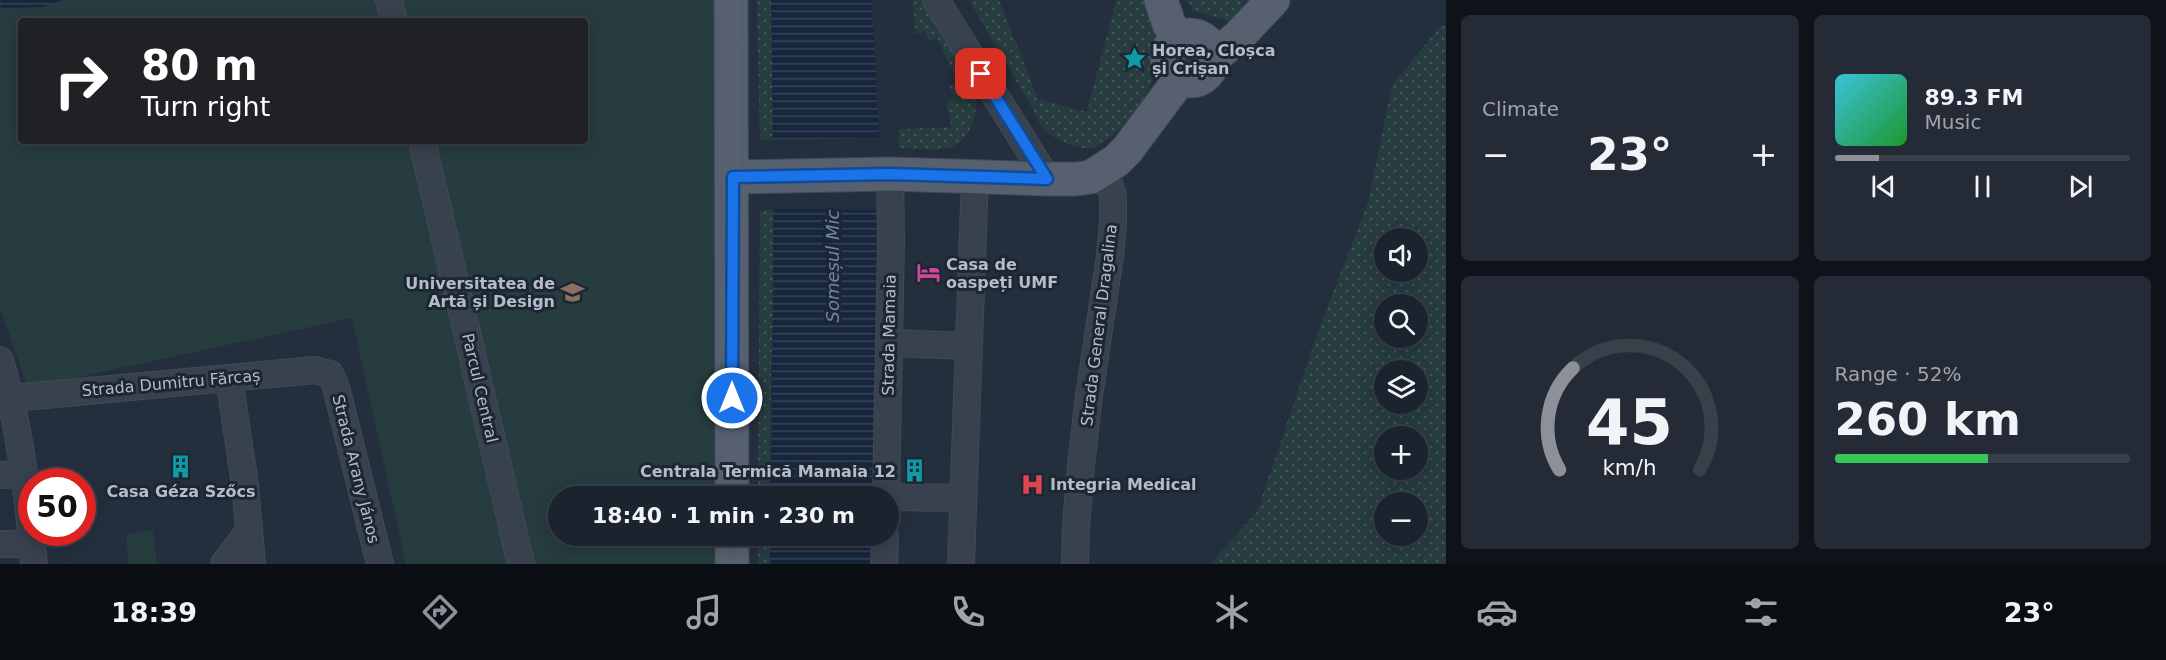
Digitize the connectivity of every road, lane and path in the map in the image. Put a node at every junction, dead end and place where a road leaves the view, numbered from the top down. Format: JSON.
{"nodes":[{"id":1,"x":389,"y":0,"type":"edge"},
{"id":2,"x":731,"y":0,"type":"edge"},
{"id":3,"x":936,"y":0,"type":"edge"},
{"id":4,"x":1161,"y":0,"type":"edge"},
{"id":5,"x":1273,"y":0,"type":"edge"},
{"id":6,"x":393,"y":18,"type":"edge"},
{"id":7,"x":1178,"y":39,"type":"junction"},
{"id":8,"x":1212,"y":59,"type":"junction"},
{"id":9,"x":1180,"y":79,"type":"junction"},
{"id":10,"x":423,"y":144,"type":"edge"},
{"id":11,"x":1105,"y":170,"type":"junction"},
{"id":12,"x":883,"y":174,"type":"junction"},
{"id":13,"x":733,"y":177,"type":"junction"},
{"id":14,"x":975,"y":177,"type":"junction"},
{"id":15,"x":1047,"y":179,"type":"junction"},
{"id":16,"x":889,"y":343,"type":"junction"},
{"id":17,"x":969,"y":346,"type":"junction"},
{"id":18,"x":0,"y":360,"type":"edge"},
{"id":19,"x":330,"y":374,"type":"joint"},
{"id":20,"x":229,"y":378,"type":"junction"},
{"id":21,"x":9,"y":413,"type":"edge"},
{"id":22,"x":8,"y":475,"type":"edge"},
{"id":23,"x":732,"y":486,"type":"edge"},
{"id":24,"x":887,"y":486,"type":"edge"},
{"id":25,"x":899,"y":497,"type":"edge"},
{"id":26,"x":963,"y":498,"type":"junction"},
{"id":27,"x":249,"y":531,"type":"junction"},
{"id":28,"x":732,"y":546,"type":"edge"},
{"id":29,"x":885,"y":546,"type":"edge"},
{"id":30,"x":19,"y":549,"type":"edge"},
{"id":31,"x":224,"y":564,"type":"edge"},
{"id":32,"x":252,"y":564,"type":"edge"},
{"id":33,"x":380,"y":564,"type":"edge"},
{"id":34,"x":521,"y":564,"type":"edge"},
{"id":35,"x":732,"y":564,"type":"edge"},
{"id":36,"x":884,"y":564,"type":"edge"},
{"id":37,"x":961,"y":564,"type":"edge"},
{"id":38,"x":1075,"y":564,"type":"edge"}],
"edges":[{"from":1,"to":6,"type":"street"},
{"from":2,"to":13,"type":"main road"},
{"from":3,"to":15,"type":"street"},
{"from":4,"to":7,"type":"main road"},
{"from":5,"to":8,"type":"main road"},
{"from":7,"to":8,"type":"main road"},
{"from":7,"to":9,"type":"main road"},
{"from":8,"to":9,"type":"main road"},
{"from":9,"to":11,"type":"main road"},
{"from":10,"to":34,"type":"street","name":"Parcul Central"},
{"from":11,"to":15,"type":"main road"},
{"from":11,"to":38,"type":"street","name":"Strada General Dragalina"},
{"from":12,"to":13,"type":"main road"},
{"from":12,"to":14,"type":"main road"},
{"from":12,"to":16,"type":"street","name":"Strada Mamaia"},
{"from":13,"to":23,"type":"main road"},
{"from":14,"to":15,"type":"main road"},
{"from":14,"to":17,"type":"street"},
{"from":16,"to":17,"type":"street"},
{"from":16,"to":24,"type":"street","name":"Strada Mamaia"},
{"from":17,"to":26,"type":"street"},
{"from":18,"to":21,"type":"street"},
{"from":19,"to":20,"type":"street","name":"Strada Dumitru Fărcaș"},
{"from":19,"to":33,"type":"street","name":"Strada Arany János"},
{"from":20,"to":21,"type":"street","name":"Strada Dumitru Fărcaș"},
{"from":20,"to":27,"type":"street"},
{"from":21,"to":22,"type":"street"},
{"from":22,"to":30,"type":"street"},
{"from":25,"to":26,"type":"street"},
{"from":26,"to":37,"type":"street"},
{"from":27,"to":31,"type":"street"},
{"from":27,"to":32,"type":"street"},
{"from":28,"to":35,"type":"main road"},
{"from":29,"to":36,"type":"street"}]}
